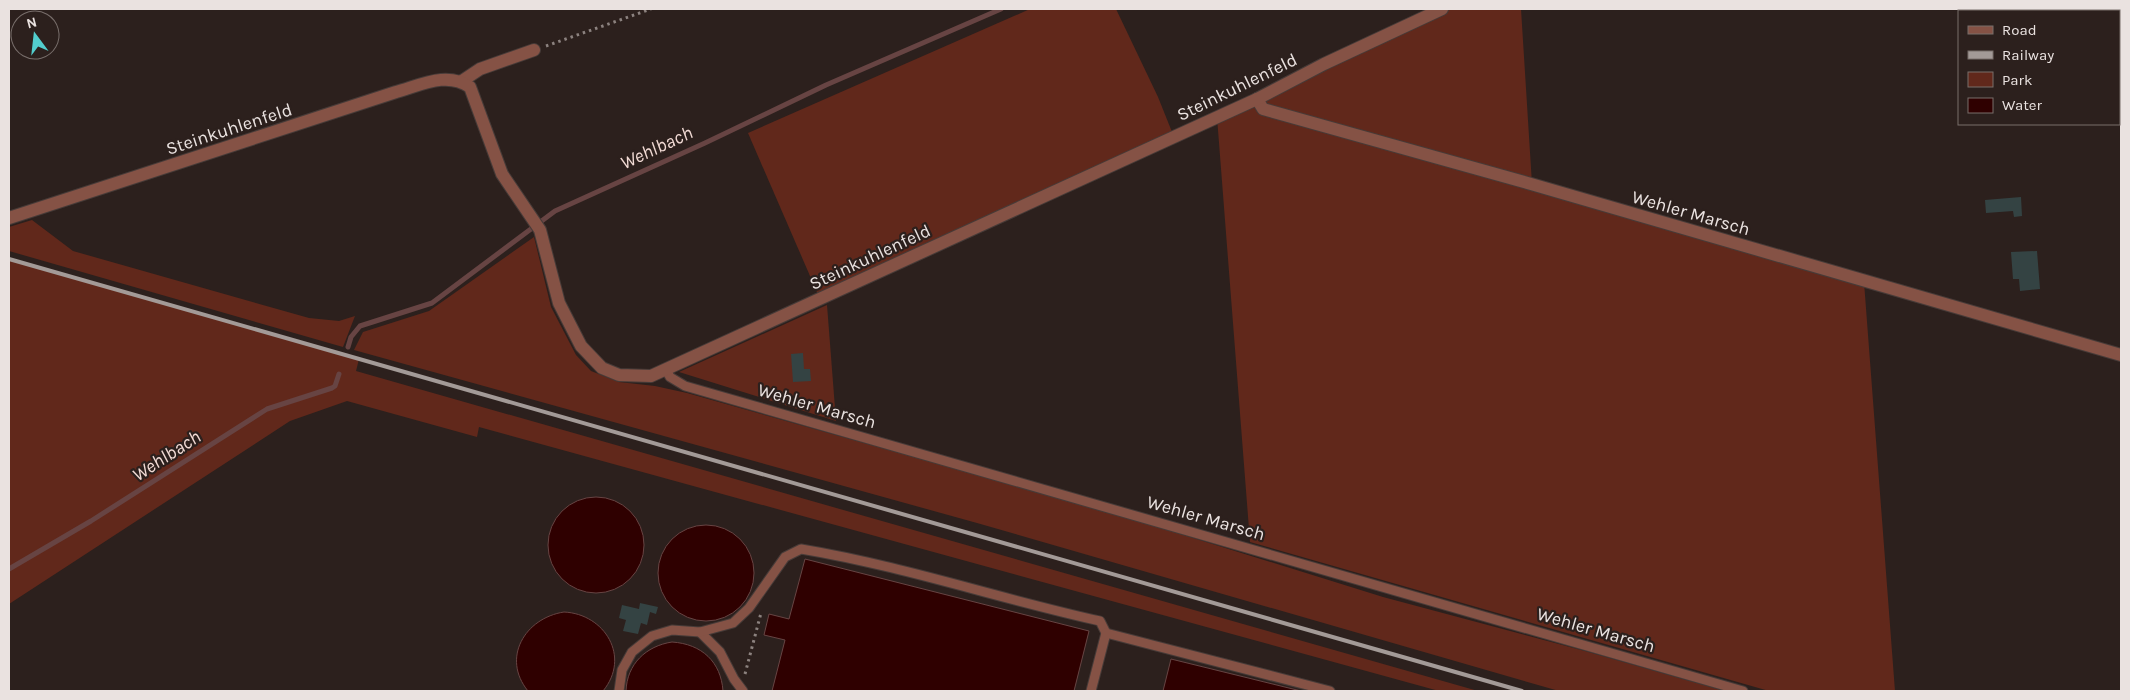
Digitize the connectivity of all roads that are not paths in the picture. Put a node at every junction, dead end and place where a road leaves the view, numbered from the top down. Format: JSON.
{"nodes":[{"id":1,"x":1442,"y":9,"type":"edge"},
{"id":2,"x":534,"y":50,"type":"road end"},
{"id":3,"x":462,"y":81,"type":"junction"},
{"id":4,"x":1257,"y":99,"type":"junction"},
{"id":5,"x":9,"y":218,"type":"edge"},
{"id":6,"x":2121,"y":355,"type":"edge"},
{"id":7,"x":666,"y":370,"type":"junction"},
{"id":8,"x":700,"y":632,"type":"junction"},
{"id":9,"x":1106,"y":633,"type":"junction"},
{"id":10,"x":742,"y":690,"type":"edge"},
{"id":11,"x":619,"y":691,"type":"edge"},
{"id":12,"x":1091,"y":691,"type":"edge"},
{"id":13,"x":1330,"y":691,"type":"edge"},
{"id":14,"x":1743,"y":691,"type":"edge"}],
"edges":[{"from":1,"to":4,"type":"street","name":"Steinkuhlenfeld"},
{"from":2,"to":3,"type":"street"},
{"from":3,"to":5,"type":"street","name":"Steinkuhlenfeld"},
{"from":3,"to":7,"type":"street","name":"Steinkuhlenfeld"},
{"from":4,"to":6,"type":"street","name":"Wehler Marsch"},
{"from":4,"to":7,"type":"street","name":"Steinkuhlenfeld"},
{"from":7,"to":14,"type":"lane","name":"Wehler Marsch"},
{"from":8,"to":9,"type":"lane"},
{"from":8,"to":10,"type":"lane"},
{"from":8,"to":11,"type":"lane"},
{"from":9,"to":12,"type":"lane"},
{"from":9,"to":13,"type":"lane"}]}
